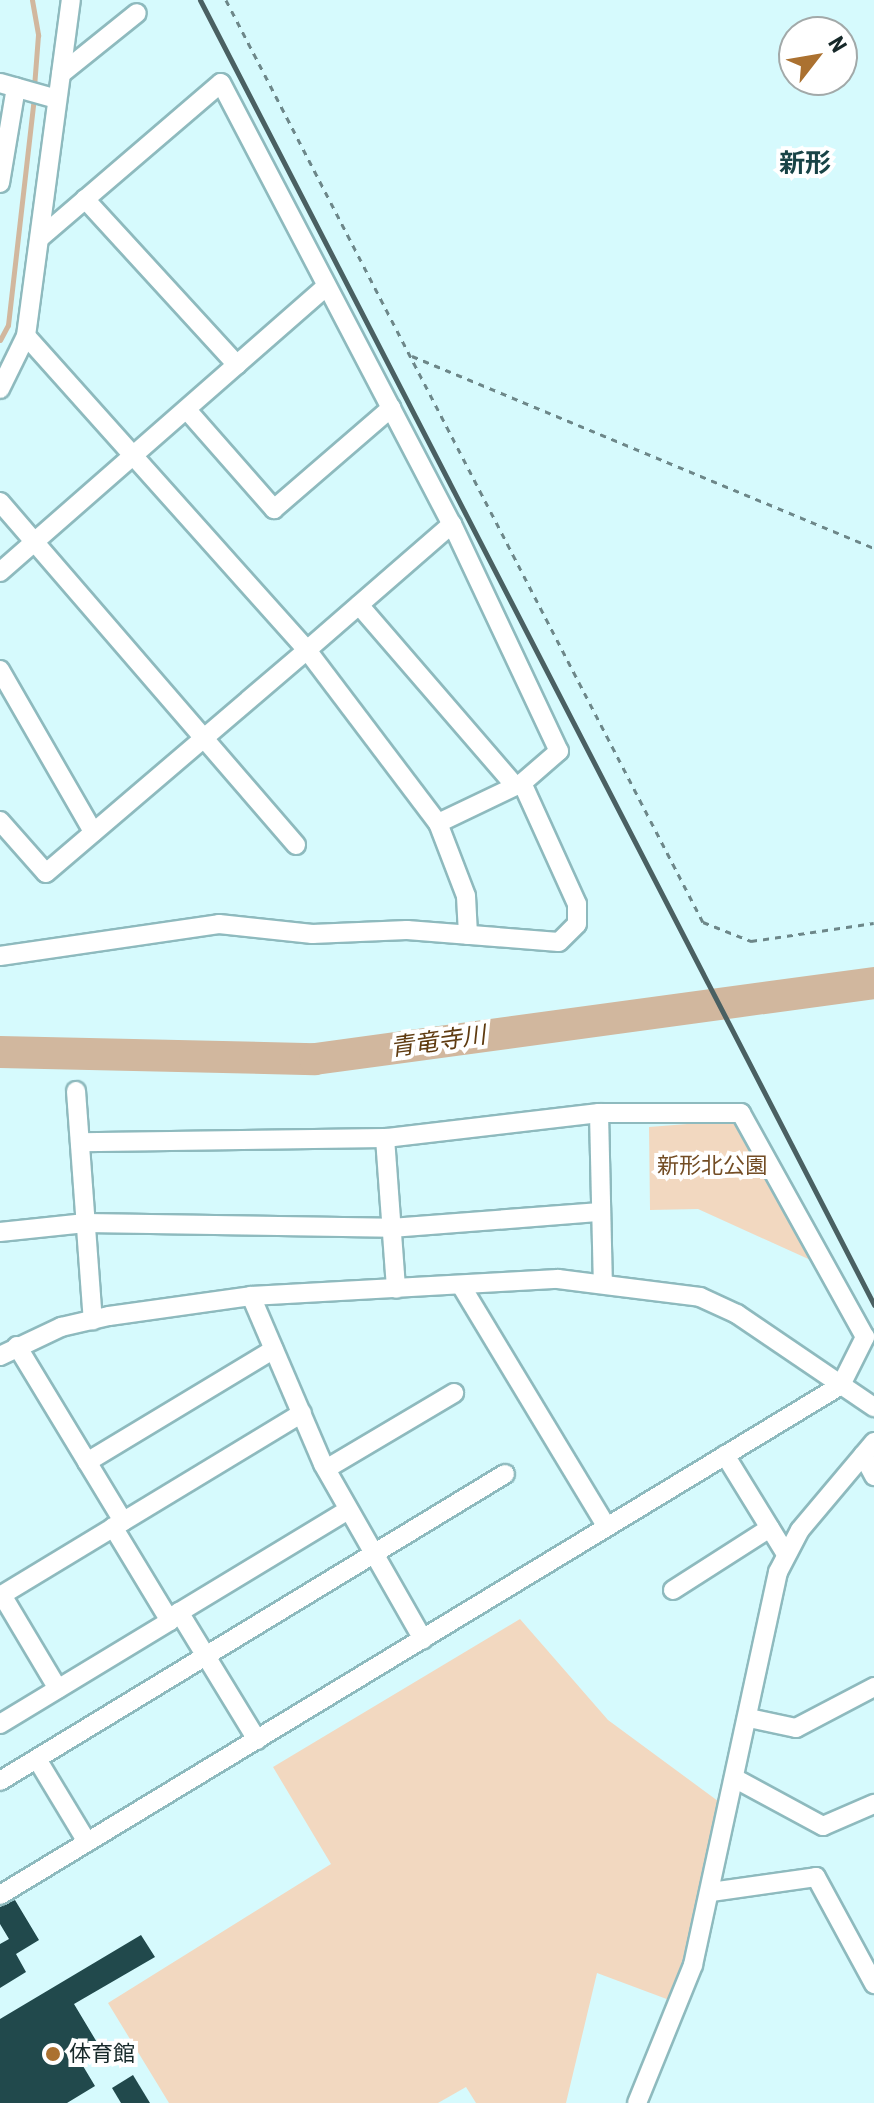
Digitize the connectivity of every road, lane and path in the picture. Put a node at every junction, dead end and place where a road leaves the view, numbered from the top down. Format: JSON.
{"nodes":[{"id":1,"x":71,"y":0,"type":"edge"},
{"id":2,"x":226,"y":0,"type":"edge"},
{"id":3,"x":137,"y":13,"type":"dead end"},
{"id":4,"x":61,"y":74,"type":"junction"},
{"id":5,"x":8,"y":85,"type":"edge"},
{"id":6,"x":57,"y":99,"type":"junction"},
{"id":7,"x":0,"y":183,"type":"edge"},
{"id":8,"x":85,"y":199,"type":"junction"},
{"id":9,"x":40,"y":238,"type":"junction"},
{"id":10,"x":327,"y":286,"type":"junction"},
{"id":11,"x":26,"y":336,"type":"junction"},
{"id":12,"x":410,"y":355,"type":"junction"},
{"id":13,"x":237,"y":365,"type":"junction"},
{"id":14,"x":0,"y":389,"type":"edge"},
{"id":15,"x":391,"y":408,"type":"junction"},
{"id":16,"x":187,"y":410,"type":"junction"},
{"id":17,"x":133,"y":456,"type":"junction"},
{"id":18,"x":0,"y":502,"type":"edge"},
{"id":19,"x":452,"y":524,"type":"junction"},
{"id":20,"x":35,"y":542,"type":"junction"},
{"id":21,"x":874,"y":548,"type":"edge"},
{"id":22,"x":0,"y":572,"type":"edge"},
{"id":23,"x":359,"y":605,"type":"junction"},
{"id":24,"x":307,"y":650,"type":"junction"},
{"id":25,"x":0,"y":670,"type":"edge"},
{"id":26,"x":204,"y":737,"type":"junction"},
{"id":27,"x":519,"y":784,"type":"junction"},
{"id":28,"x":0,"y":821,"type":"edge"},
{"id":29,"x":438,"y":823,"type":"junction"},
{"id":30,"x":93,"y":832,"type":"junction"},
{"id":31,"x":296,"y":845,"type":"dead end"},
{"id":32,"x":874,"y":923,"type":"edge"},
{"id":33,"x":468,"y":935,"type":"junction"},
{"id":34,"x":0,"y":956,"type":"edge"},
{"id":35,"x":76,"y":1091,"type":"dead end"},
{"id":36,"x":599,"y":1113,"type":"junction"},
{"id":37,"x":385,"y":1138,"type":"junction"},
{"id":38,"x":81,"y":1142,"type":"junction"},
{"id":39,"x":600,"y":1212,"type":"junction"},
{"id":40,"x":86,"y":1223,"type":"junction"},
{"id":41,"x":391,"y":1228,"type":"junction"},
{"id":42,"x":0,"y":1232,"type":"edge"},
{"id":43,"x":603,"y":1283,"type":"junction"},
{"id":44,"x":462,"y":1287,"type":"junction"},
{"id":45,"x":396,"y":1289,"type":"junction"},
{"id":46,"x":251,"y":1296,"type":"junction"},
{"id":47,"x":93,"y":1320,"type":"junction"},
{"id":48,"x":17,"y":1346,"type":"junction"},
{"id":49,"x":274,"y":1349,"type":"junction"},
{"id":50,"x":0,"y":1356,"type":"edge"},
{"id":51,"x":841,"y":1385,"type":"junction"},
{"id":52,"x":454,"y":1393,"type":"dead end"},
{"id":53,"x":874,"y":1407,"type":"edge"},
{"id":54,"x":302,"y":1413,"type":"junction"},
{"id":55,"x":869,"y":1449,"type":"edge"},
{"id":56,"x":725,"y":1455,"type":"junction"},
{"id":57,"x":87,"y":1462,"type":"junction"},
{"id":58,"x":326,"y":1469,"type":"junction"},
{"id":59,"x":505,"y":1474,"type":"dead end"},
{"id":60,"x":874,"y":1476,"type":"edge"},
{"id":61,"x":348,"y":1510,"type":"junction"},
{"id":62,"x":118,"y":1524,"type":"junction"},
{"id":63,"x":607,"y":1527,"type":"junction"},
{"id":64,"x":770,"y":1528,"type":"junction"},
{"id":65,"x":375,"y":1554,"type":"junction"},
{"id":66,"x":786,"y":1554,"type":"junction"},
{"id":67,"x":673,"y":1590,"type":"dead end"},
{"id":68,"x":1,"y":1596,"type":"edge"},
{"id":69,"x":174,"y":1615,"type":"junction"},
{"id":70,"x":423,"y":1639,"type":"junction"},
{"id":71,"x":206,"y":1656,"type":"junction"},
{"id":72,"x":874,"y":1687,"type":"edge"},
{"id":73,"x":58,"y":1689,"type":"junction"},
{"id":74,"x":749,"y":1718,"type":"junction"},
{"id":75,"x":0,"y":1724,"type":"edge"},
{"id":76,"x":257,"y":1740,"type":"junction"},
{"id":77,"x":37,"y":1759,"type":"junction"},
{"id":78,"x":736,"y":1779,"type":"junction"},
{"id":79,"x":0,"y":1781,"type":"edge"},
{"id":80,"x":874,"y":1804,"type":"edge"},
{"id":81,"x":87,"y":1842,"type":"junction"},
{"id":82,"x":711,"y":1892,"type":"junction"},
{"id":83,"x":0,"y":1895,"type":"edge"},
{"id":84,"x":874,"y":1984,"type":"edge"},
{"id":85,"x":637,"y":2103,"type":"edge"}],
"edges":[{"from":1,"to":4,"type":"street"},
{"from":2,"to":12,"type":"path"},
{"from":3,"to":4,"type":"street"},
{"from":4,"to":6,"type":"street"},
{"from":5,"to":6,"type":"street"},
{"from":5,"to":7,"type":"street"},
{"from":6,"to":9,"type":"street"},
{"from":8,"to":9,"type":"street"},
{"from":8,"to":10,"type":"street"},
{"from":8,"to":13,"type":"street"},
{"from":9,"to":11,"type":"street"},
{"from":10,"to":13,"type":"street"},
{"from":10,"to":15,"type":"street"},
{"from":11,"to":14,"type":"street"},
{"from":11,"to":17,"type":"street"},
{"from":12,"to":21,"type":"path"},
{"from":12,"to":32,"type":"path"},
{"from":13,"to":16,"type":"street"},
{"from":15,"to":16,"type":"street"},
{"from":15,"to":19,"type":"street"},
{"from":16,"to":17,"type":"street"},
{"from":17,"to":20,"type":"street"},
{"from":17,"to":24,"type":"street"},
{"from":18,"to":20,"type":"street"},
{"from":19,"to":23,"type":"street"},
{"from":19,"to":27,"type":"street"},
{"from":20,"to":22,"type":"street"},
{"from":20,"to":26,"type":"street"},
{"from":23,"to":24,"type":"street"},
{"from":23,"to":27,"type":"street"},
{"from":24,"to":26,"type":"street"},
{"from":24,"to":29,"type":"street"},
{"from":25,"to":30,"type":"street"},
{"from":26,"to":30,"type":"street"},
{"from":26,"to":31,"type":"street"},
{"from":27,"to":29,"type":"street"},
{"from":27,"to":33,"type":"street"},
{"from":28,"to":30,"type":"street"},
{"from":29,"to":33,"type":"street"},
{"from":33,"to":34,"type":"street"},
{"from":35,"to":38,"type":"street"},
{"from":36,"to":37,"type":"street"},
{"from":36,"to":39,"type":"street"},
{"from":36,"to":51,"type":"street"},
{"from":37,"to":38,"type":"street"},
{"from":37,"to":41,"type":"street"},
{"from":38,"to":40,"type":"street"},
{"from":39,"to":41,"type":"street"},
{"from":39,"to":43,"type":"street"},
{"from":40,"to":41,"type":"street"},
{"from":40,"to":42,"type":"street"},
{"from":40,"to":47,"type":"street"},
{"from":41,"to":45,"type":"street"},
{"from":43,"to":44,"type":"street"},
{"from":43,"to":51,"type":"street"},
{"from":44,"to":45,"type":"street"},
{"from":44,"to":63,"type":"street"},
{"from":45,"to":46,"type":"street"},
{"from":46,"to":47,"type":"street"},
{"from":46,"to":49,"type":"street"},
{"from":47,"to":48,"type":"street"},
{"from":48,"to":50,"type":"street"},
{"from":48,"to":57,"type":"street"},
{"from":49,"to":54,"type":"street"},
{"from":49,"to":57,"type":"street"},
{"from":51,"to":53,"type":"street"},
{"from":51,"to":56,"type":"street"},
{"from":52,"to":58,"type":"street"},
{"from":54,"to":58,"type":"street"},
{"from":54,"to":62,"type":"street"},
{"from":55,"to":60,"type":"street"},
{"from":55,"to":66,"type":"street"},
{"from":56,"to":63,"type":"street"},
{"from":56,"to":64,"type":"street"},
{"from":57,"to":62,"type":"street"},
{"from":58,"to":61,"type":"street"},
{"from":59,"to":65,"type":"street"},
{"from":61,"to":65,"type":"street"},
{"from":61,"to":69,"type":"street"},
{"from":62,"to":68,"type":"street"},
{"from":62,"to":69,"type":"street"},
{"from":63,"to":70,"type":"street"},
{"from":64,"to":66,"type":"street"},
{"from":64,"to":67,"type":"street"},
{"from":65,"to":70,"type":"street"},
{"from":65,"to":71,"type":"street"},
{"from":66,"to":74,"type":"street"},
{"from":68,"to":73,"type":"street"},
{"from":69,"to":71,"type":"street"},
{"from":69,"to":73,"type":"street"},
{"from":70,"to":76,"type":"street"},
{"from":71,"to":76,"type":"street"},
{"from":71,"to":77,"type":"street"},
{"from":72,"to":74,"type":"street"},
{"from":73,"to":75,"type":"street"},
{"from":74,"to":78,"type":"street"},
{"from":76,"to":81,"type":"street"},
{"from":77,"to":79,"type":"street"},
{"from":77,"to":81,"type":"street"},
{"from":78,"to":80,"type":"street"},
{"from":78,"to":82,"type":"street"},
{"from":81,"to":83,"type":"street"},
{"from":82,"to":84,"type":"street"},
{"from":82,"to":85,"type":"street"}]}
